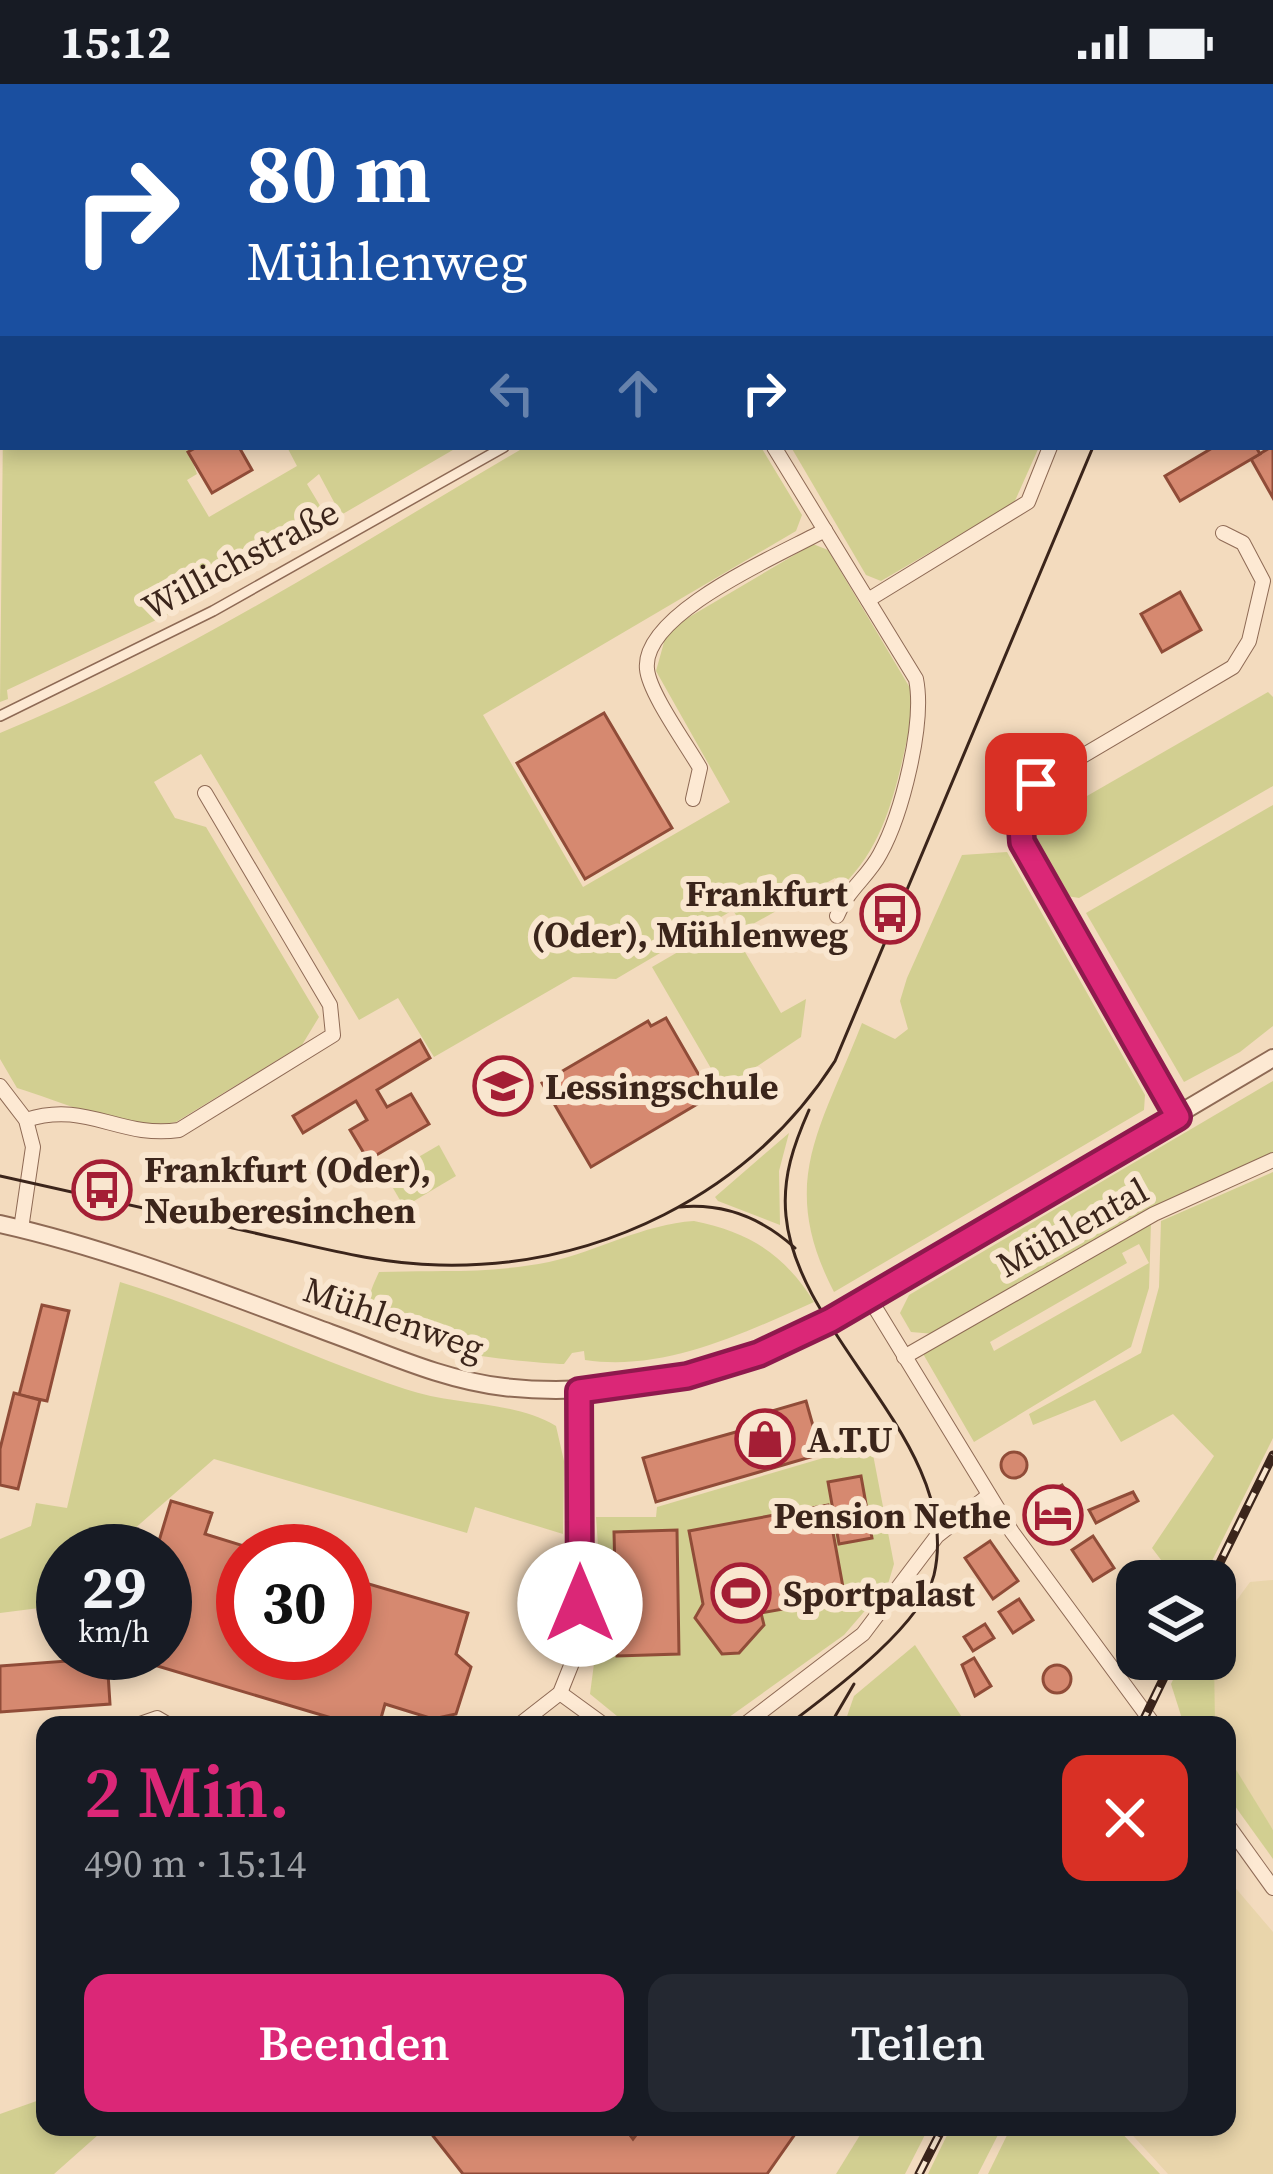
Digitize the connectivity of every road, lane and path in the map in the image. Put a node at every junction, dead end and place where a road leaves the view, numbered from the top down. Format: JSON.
{"nodes":[{"id":1,"x":499,"y":450,"type":"edge"},
{"id":2,"x":776,"y":450,"type":"edge"},
{"id":3,"x":1049,"y":450,"type":"edge"},
{"id":4,"x":824,"y":530,"type":"junction"},
{"id":5,"x":1223,"y":532,"type":"dead end"},
{"id":6,"x":868,"y":600,"type":"junction"},
{"id":7,"x":0,"y":716,"type":"edge"},
{"id":8,"x":205,"y":793,"type":"dead end"},
{"id":9,"x":693,"y":799,"type":"dead end"},
{"id":10,"x":837,"y":916,"type":"dead end"},
{"id":11,"x":1273,"y":1058,"type":"edge"},
{"id":12,"x":0,"y":1086,"type":"edge"},
{"id":13,"x":1178,"y":1117,"type":"junction"},
{"id":14,"x":26,"y":1120,"type":"junction"},
{"id":15,"x":1273,"y":1160,"type":"edge"},
{"id":16,"x":0,"y":1224,"type":"edge"},
{"id":17,"x":20,"y":1228,"type":"junction"},
{"id":18,"x":868,"y":1296,"type":"junction"},
{"id":19,"x":904,"y":1357,"type":"junction"},
{"id":20,"x":579,"y":1391,"type":"junction"},
{"id":21,"x":989,"y":1496,"type":"junction"},
{"id":22,"x":560,"y":1693,"type":"junction"},
{"id":23,"x":531,"y":1716,"type":"edge"},
{"id":24,"x":592,"y":1716,"type":"edge"},
{"id":25,"x":756,"y":1716,"type":"edge"},
{"id":26,"x":1148,"y":1716,"type":"edge"},
{"id":27,"x":1236,"y":1837,"type":"edge"},
{"id":28,"x":1273,"y":1888,"type":"edge"}],
"edges":[{"from":1,"to":7,"type":"street","name":"Willichstraße"},
{"from":2,"to":4,"type":"street"},
{"from":3,"to":6,"type":"street"},
{"from":4,"to":6,"type":"street"},
{"from":4,"to":9,"type":"street"},
{"from":5,"to":13,"type":"street"},
{"from":6,"to":10,"type":"street"},
{"from":8,"to":14,"type":"street"},
{"from":11,"to":13,"type":"street","name":"Mühlenweg"},
{"from":12,"to":14,"type":"street"},
{"from":13,"to":18,"type":"street","name":"Mühlenweg"},
{"from":14,"to":17,"type":"street"},
{"from":15,"to":19,"type":"street","name":"Mühlental"},
{"from":16,"to":17,"type":"street","name":"Mühlenweg"},
{"from":17,"to":20,"type":"street","name":"Mühlenweg"},
{"from":18,"to":19,"type":"street"},
{"from":18,"to":20,"type":"street","name":"Mühlenweg"},
{"from":19,"to":21,"type":"street"},
{"from":20,"to":22,"type":"street"},
{"from":21,"to":25,"type":"street"},
{"from":21,"to":26,"type":"street"},
{"from":22,"to":23,"type":"street"},
{"from":22,"to":24,"type":"street"},
{"from":27,"to":28,"type":"street"}]}
